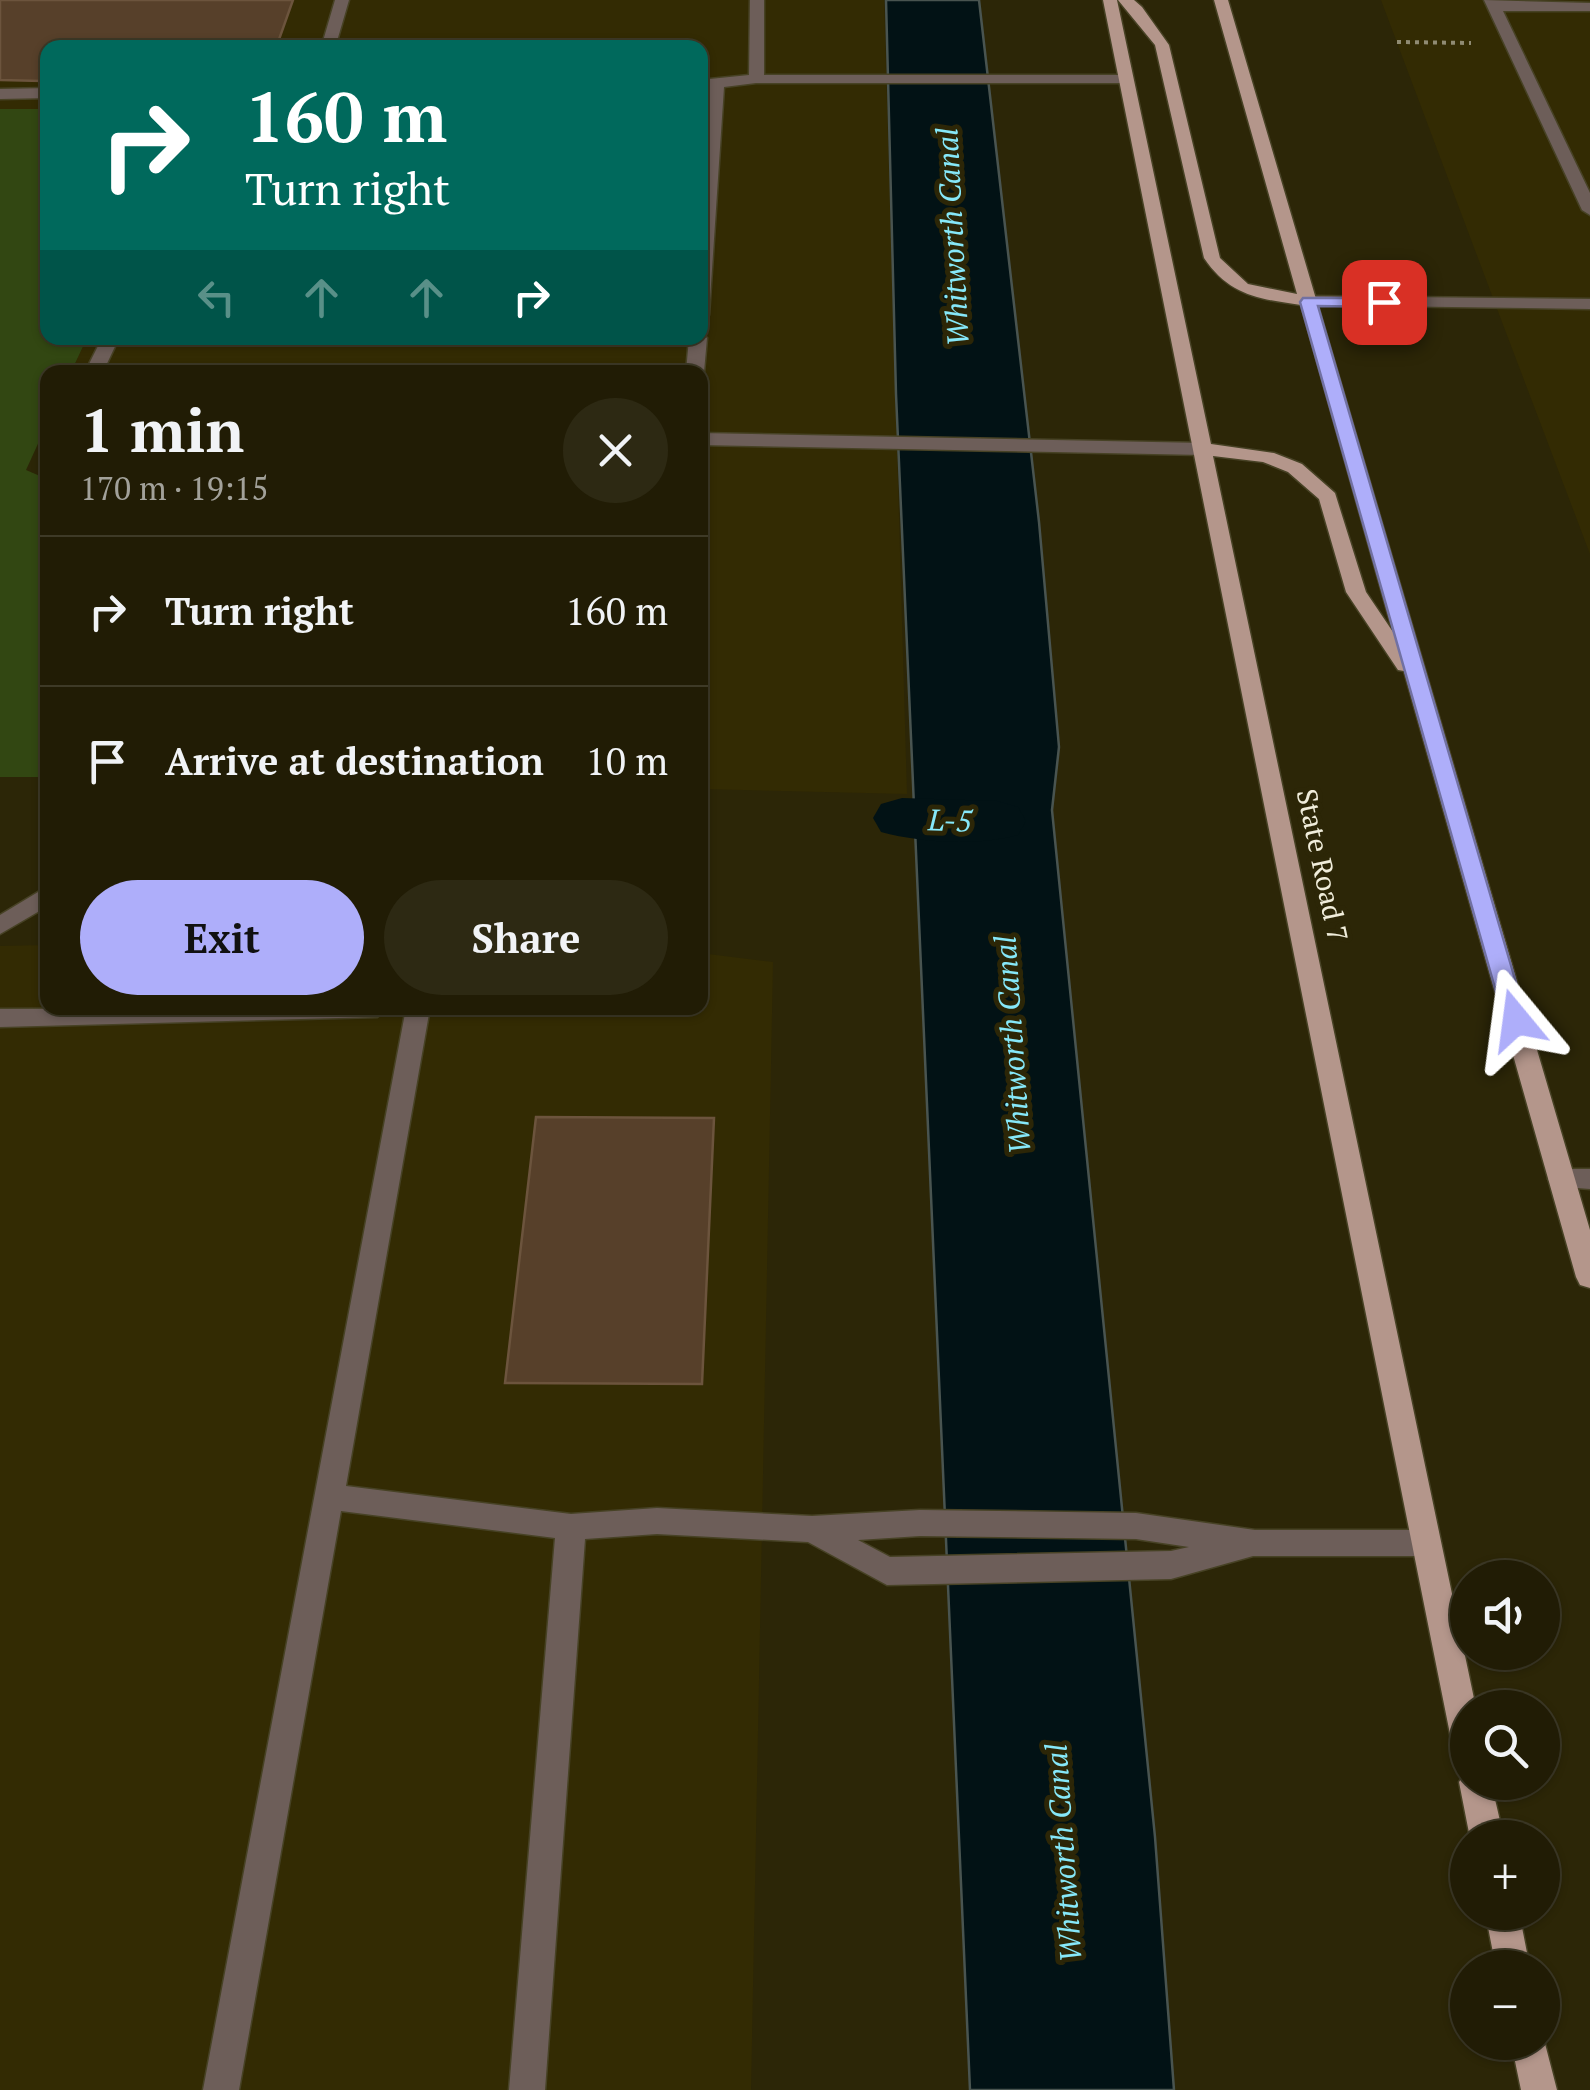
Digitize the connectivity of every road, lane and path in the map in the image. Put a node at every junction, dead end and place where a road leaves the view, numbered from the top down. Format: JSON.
{"nodes":[{"id":1,"x":342,"y":0,"type":"edge"},
{"id":2,"x":756,"y":0,"type":"edge"},
{"id":3,"x":1110,"y":0,"type":"edge"},
{"id":4,"x":1125,"y":0,"type":"edge"},
{"id":5,"x":1221,"y":0,"type":"edge"},
{"id":6,"x":1492,"y":3,"type":"edge"},
{"id":7,"x":1590,"y":7,"type":"edge"},
{"id":8,"x":330,"y":40,"type":"edge"},
{"id":9,"x":1397,"y":42,"type":"dead end"},
{"id":10,"x":1477,"y":44,"type":"dead end"},
{"id":11,"x":1126,"y":79,"type":"junction"},
{"id":12,"x":756,"y":80,"type":"junction"},
{"id":13,"x":708,"y":85,"type":"edge"},
{"id":14,"x":0,"y":94,"type":"edge"},
{"id":15,"x":40,"y":94,"type":"edge"},
{"id":16,"x":1590,"y":210,"type":"edge"},
{"id":17,"x":1308,"y":302,"type":"junction"},
{"id":18,"x":1590,"y":304,"type":"edge"},
{"id":19,"x":708,"y":439,"type":"edge"},
{"id":20,"x":1203,"y":448,"type":"junction"},
{"id":21,"x":1418,"y":685,"type":"junction"},
{"id":22,"x":40,"y":899,"type":"edge"},
{"id":23,"x":0,"y":926,"type":"edge"},
{"id":24,"x":113,"y":1015,"type":"edge"},
{"id":25,"x":417,"y":1015,"type":"edge"},
{"id":26,"x":0,"y":1018,"type":"edge"},
{"id":27,"x":1561,"y":1179,"type":"junction"},
{"id":28,"x":1590,"y":1180,"type":"edge"},
{"id":29,"x":1588,"y":1261,"type":"edge"},
{"id":30,"x":329,"y":1497,"type":"junction"},
{"id":31,"x":571,"y":1528,"type":"junction"},
{"id":32,"x":812,"y":1529,"type":"junction"},
{"id":33,"x":1255,"y":1543,"type":"junction"},
{"id":34,"x":1426,"y":1544,"type":"junction"},
{"id":35,"x":1457,"y":1690,"type":"edge"},
{"id":36,"x":1533,"y":2060,"type":"edge"},
{"id":37,"x":221,"y":2090,"type":"edge"},
{"id":38,"x":527,"y":2090,"type":"edge"},
{"id":39,"x":1539,"y":2090,"type":"edge"}],
"edges":[{"from":1,"to":8,"type":"street"},
{"from":2,"to":12,"type":"street"},
{"from":3,"to":11,"type":"main road","name":"State Road 7"},
{"from":4,"to":17,"type":"main road"},
{"from":5,"to":17,"type":"main road"},
{"from":6,"to":7,"type":"street"},
{"from":6,"to":16,"type":"street"},
{"from":9,"to":10,"type":"path"},
{"from":11,"to":12,"type":"street"},
{"from":11,"to":20,"type":"main road","name":"State Road 7"},
{"from":12,"to":13,"type":"street"},
{"from":14,"to":15,"type":"street"},
{"from":17,"to":18,"type":"street"},
{"from":17,"to":21,"type":"main road"},
{"from":19,"to":20,"type":"street"},
{"from":20,"to":21,"type":"main road"},
{"from":20,"to":34,"type":"main road","name":"State Road 7"},
{"from":21,"to":27,"type":"main road"},
{"from":22,"to":23,"type":"street"},
{"from":24,"to":26,"type":"street"},
{"from":25,"to":30,"type":"street"},
{"from":27,"to":28,"type":"street"},
{"from":27,"to":29,"type":"main road"},
{"from":30,"to":31,"type":"street"},
{"from":30,"to":37,"type":"street"},
{"from":31,"to":32,"type":"street"},
{"from":31,"to":38,"type":"street"},
{"from":32,"to":33,"type":"street"},
{"from":32,"to":33,"type":"street"},
{"from":33,"to":34,"type":"street"},
{"from":34,"to":35,"type":"main road","name":"State Road 7"},
{"from":36,"to":39,"type":"main road"}]}
